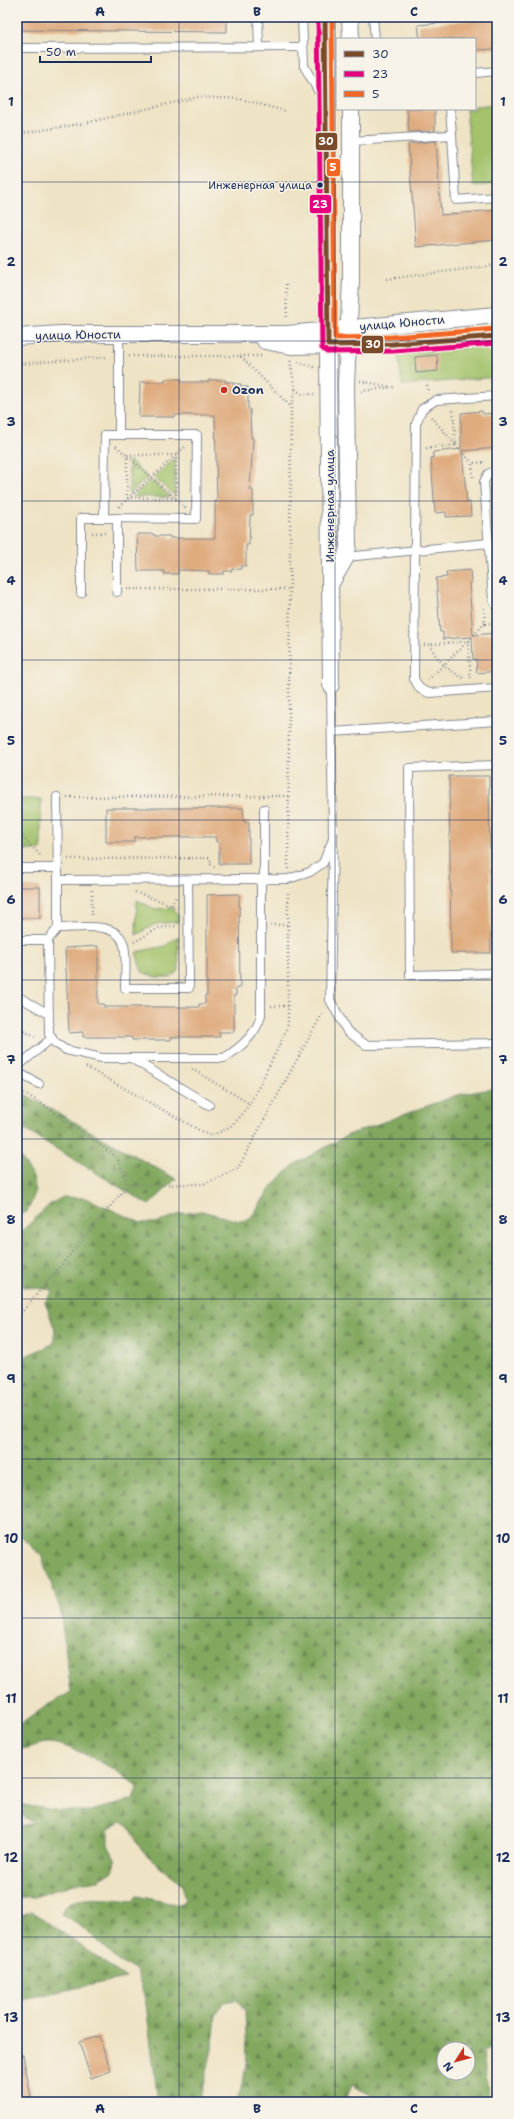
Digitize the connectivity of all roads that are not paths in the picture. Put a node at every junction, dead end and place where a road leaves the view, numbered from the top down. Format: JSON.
{"nodes":[{"id":1,"x":258,"y":17,"type":"edge"},
{"id":2,"x":302,"y":17,"type":"edge"},
{"id":3,"x":325,"y":17,"type":"edge"},
{"id":4,"x":350,"y":17,"type":"edge"},
{"id":5,"x":373,"y":17,"type":"edge"},
{"id":6,"x":351,"y":38,"type":"edge"},
{"id":7,"x":375,"y":38,"type":"edge"},
{"id":8,"x":259,"y":46,"type":"junction"},
{"id":9,"x":303,"y":47,"type":"junction"},
{"id":10,"x":17,"y":48,"type":"edge"},
{"id":11,"x":497,"y":71,"type":"edge"},
{"id":12,"x":476,"y":73,"type":"edge"},
{"id":13,"x":326,"y":104,"type":"junction"},
{"id":14,"x":351,"y":110,"type":"edge"},
{"id":15,"x":450,"y":110,"type":"edge"},
{"id":16,"x":452,"y":135,"type":"junction"},
{"id":17,"x":352,"y":141,"type":"junction"},
{"id":18,"x":497,"y":197,"type":"edge"},
{"id":19,"x":497,"y":315,"type":"edge"},
{"id":20,"x":349,"y":327,"type":"junction"},
{"id":21,"x":119,"y":334,"type":"junction"},
{"id":22,"x":17,"y":336,"type":"edge"},
{"id":23,"x":497,"y":336,"type":"edge"},
{"id":24,"x":328,"y":337,"type":"junction"},
{"id":25,"x":348,"y":345,"type":"junction"},
{"id":26,"x":497,"y":396,"type":"edge"},
{"id":27,"x":118,"y":435,"type":"junction"},
{"id":28,"x":497,"y":470,"type":"edge"},
{"id":29,"x":105,"y":518,"type":"junction"},
{"id":30,"x":117,"y":518,"type":"junction"},
{"id":31,"x":489,"y":543,"type":"junction"},
{"id":32,"x":415,"y":550,"type":"junction"},
{"id":33,"x":346,"y":557,"type":"junction"},
{"id":34,"x":329,"y":586,"type":"junction"},
{"id":35,"x":117,"y":592,"type":"dead end"},
{"id":36,"x":81,"y":593,"type":"dead end"},
{"id":37,"x":497,"y":607,"type":"edge"},
{"id":38,"x":331,"y":685,"type":"joint"},
{"id":39,"x":497,"y":688,"type":"edge"},
{"id":40,"x":497,"y":721,"type":"edge"},
{"id":41,"x":332,"y":732,"type":"junction"},
{"id":42,"x":497,"y":765,"type":"edge"},
{"id":43,"x":57,"y":797,"type":"road end"},
{"id":44,"x":264,"y":810,"type":"dead end"},
{"id":45,"x":333,"y":839,"type":"junction"},
{"id":46,"x":17,"y":868,"type":"edge"},
{"id":47,"x":54,"y":868,"type":"junction"},
{"id":48,"x":58,"y":880,"type":"junction"},
{"id":49,"x":188,"y":880,"type":"junction"},
{"id":50,"x":262,"y":880,"type":"junction"},
{"id":51,"x":58,"y":928,"type":"junction"},
{"id":52,"x":17,"y":940,"type":"edge"},
{"id":53,"x":48,"y":940,"type":"junction"},
{"id":54,"x":497,"y":973,"type":"edge"},
{"id":55,"x":17,"y":996,"type":"edge"},
{"id":56,"x":49,"y":1014,"type":"junction"},
{"id":57,"x":49,"y":1041,"type":"junction"},
{"id":58,"x":497,"y":1043,"type":"edge"},
{"id":59,"x":131,"y":1058,"type":"junction"},
{"id":60,"x":17,"y":1067,"type":"edge"},
{"id":61,"x":17,"y":1072,"type":"edge"},
{"id":62,"x":39,"y":1084,"type":"dead end"},
{"id":63,"x":209,"y":1105,"type":"dead end"}],
"edges":[{"from":1,"to":8,"type":"lane"},
{"from":2,"to":9,"type":"lane"},
{"from":3,"to":13,"type":"street","name":"Инженерная улица"},
{"from":4,"to":6,"type":"street"},
{"from":5,"to":7,"type":"lane"},
{"from":8,"to":9,"type":"lane"},
{"from":8,"to":10,"type":"lane"},
{"from":9,"to":13,"type":"lane"},
{"from":11,"to":12,"type":"lane"},
{"from":13,"to":24,"type":"street","name":"Инженерная улица"},
{"from":14,"to":17,"type":"street","name":"Инженерная улица"},
{"from":15,"to":16,"type":"lane"},
{"from":16,"to":17,"type":"lane"},
{"from":16,"to":18,"type":"lane"},
{"from":17,"to":20,"type":"street","name":"Инженерная улица"},
{"from":19,"to":20,"type":"street","name":"улица Юности"},
{"from":20,"to":24,"type":"street","name":"улица Юности"},
{"from":20,"to":25,"type":"street","name":"Инженерная улица"},
{"from":21,"to":22,"type":"street","name":"улица Юности"},
{"from":21,"to":24,"type":"street","name":"улица Юности"},
{"from":21,"to":27,"type":"lane"},
{"from":23,"to":25,"type":"street","name":"улица Юности"},
{"from":24,"to":25,"type":"street","name":"улица Юности"},
{"from":24,"to":34,"type":"street","name":"Инженерная улица"},
{"from":25,"to":33,"type":"street","name":"Инженерная улица"},
{"from":26,"to":32,"type":"lane"},
{"from":27,"to":29,"type":"lane"},
{"from":27,"to":30,"type":"lane"},
{"from":28,"to":31,"type":"lane"},
{"from":29,"to":30,"type":"lane"},
{"from":29,"to":36,"type":"lane"},
{"from":30,"to":35,"type":"lane"},
{"from":31,"to":32,"type":"lane"},
{"from":31,"to":37,"type":"lane"},
{"from":32,"to":33,"type":"lane"},
{"from":32,"to":39,"type":"lane"},
{"from":33,"to":34,"type":"street","name":"Инженерная улица"},
{"from":34,"to":38,"type":"street","name":"Инженерная улица"},
{"from":38,"to":41,"type":"lane"},
{"from":40,"to":41,"type":"lane"},
{"from":41,"to":45,"type":"lane"},
{"from":42,"to":54,"type":"lane"},
{"from":43,"to":47,"type":"lane"},
{"from":44,"to":50,"type":"lane"},
{"from":45,"to":50,"type":"lane"},
{"from":45,"to":58,"type":"lane"},
{"from":46,"to":47,"type":"lane"},
{"from":47,"to":48,"type":"lane"},
{"from":48,"to":49,"type":"lane"},
{"from":48,"to":51,"type":"lane"},
{"from":49,"to":50,"type":"lane"},
{"from":49,"to":51,"type":"lane"},
{"from":50,"to":59,"type":"lane"},
{"from":51,"to":53,"type":"lane"},
{"from":52,"to":53,"type":"lane"},
{"from":53,"to":56,"type":"lane"},
{"from":55,"to":56,"type":"lane"},
{"from":56,"to":57,"type":"lane"},
{"from":57,"to":59,"type":"lane"},
{"from":57,"to":60,"type":"lane"},
{"from":59,"to":63,"type":"lane"},
{"from":61,"to":62,"type":"lane"}]}
